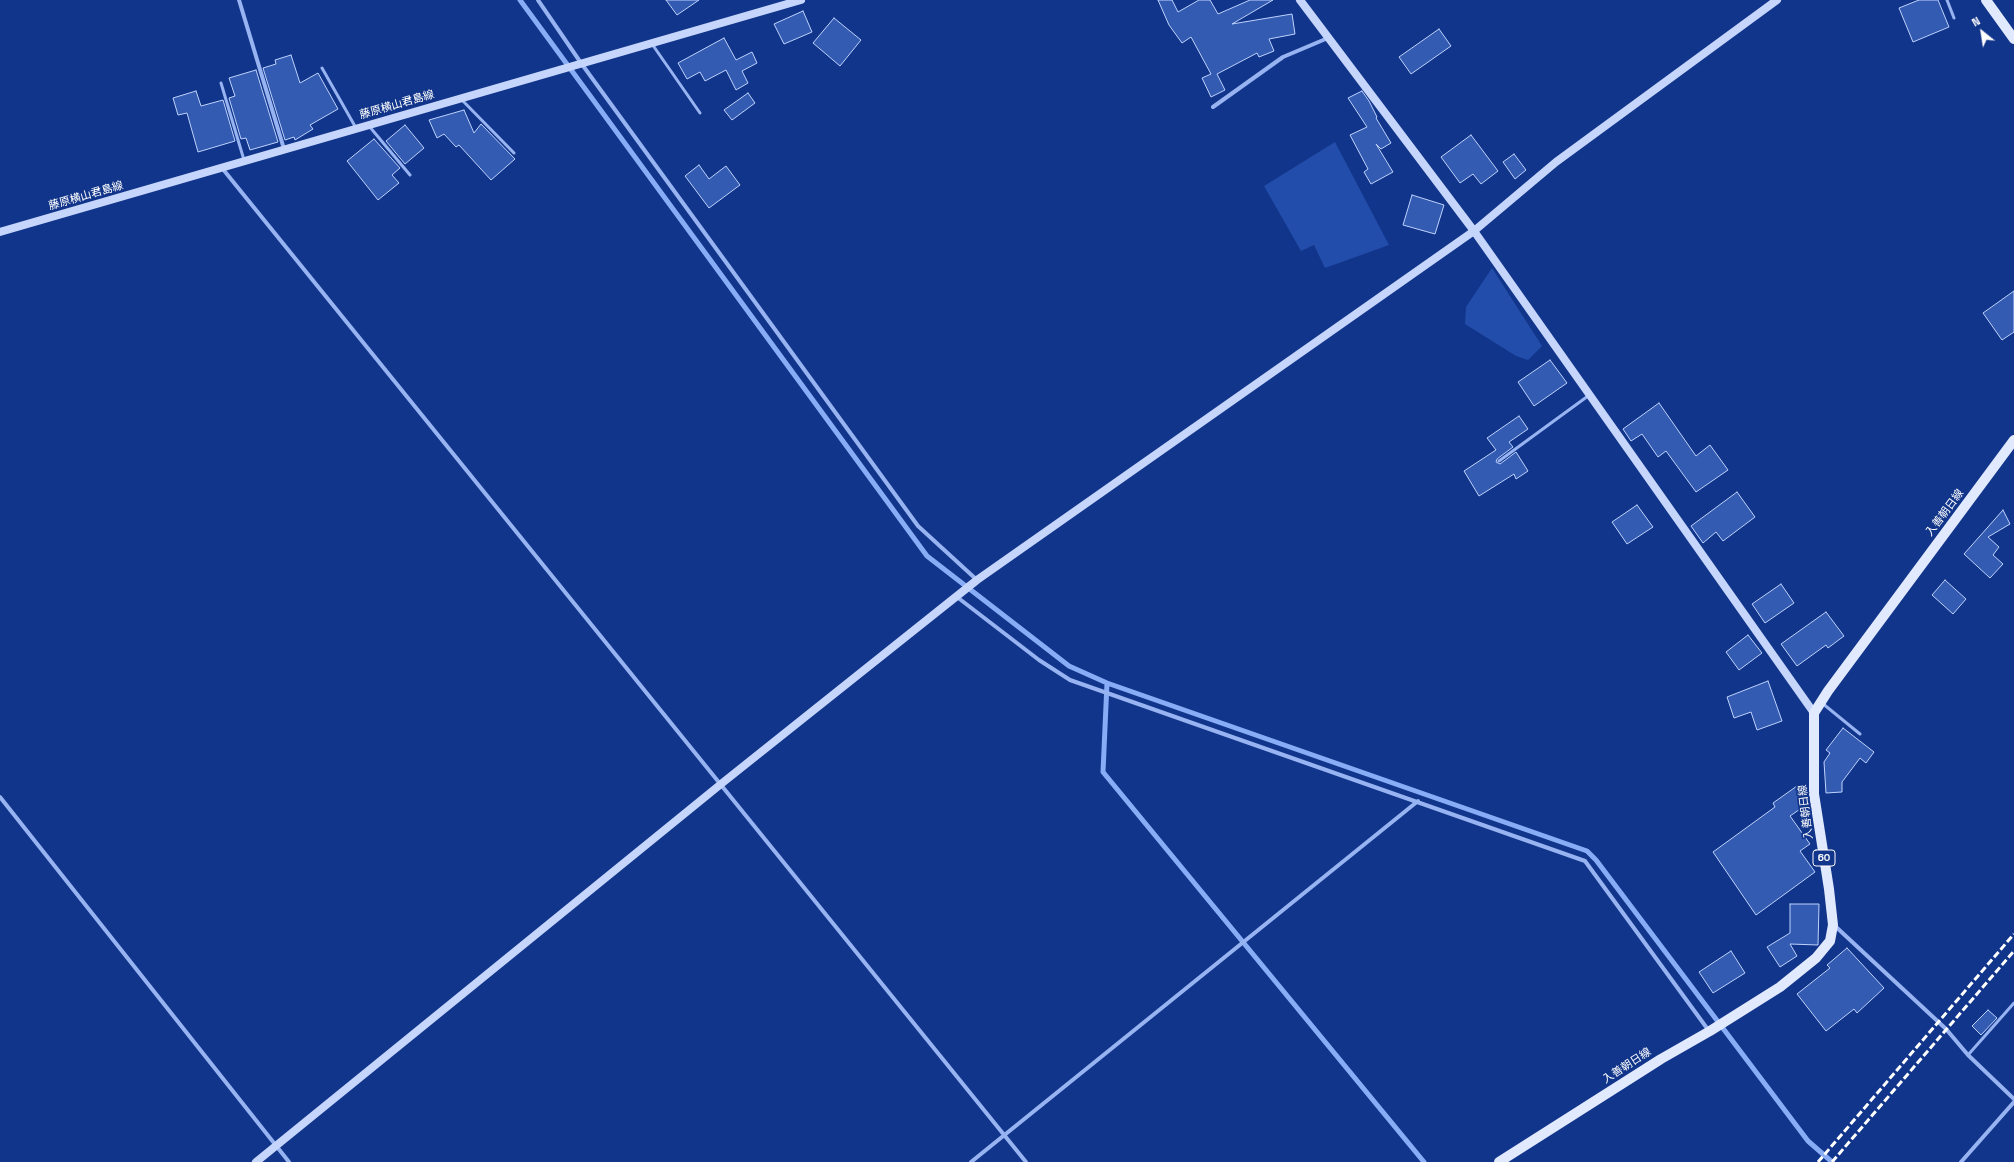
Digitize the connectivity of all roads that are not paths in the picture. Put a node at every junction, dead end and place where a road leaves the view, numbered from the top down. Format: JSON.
{"nodes":[{"id":1,"x":239,"y":0,"type":"edge"},
{"id":2,"x":538,"y":0,"type":"edge"},
{"id":3,"x":801,"y":0,"type":"edge"},
{"id":4,"x":1300,"y":0,"type":"edge"},
{"id":5,"x":1777,"y":0,"type":"edge"},
{"id":6,"x":1947,"y":0,"type":"edge"},
{"id":7,"x":1986,"y":0,"type":"edge"},
{"id":8,"x":1954,"y":18,"type":"dead end"},
{"id":9,"x":1328,"y":37,"type":"junction"},
{"id":10,"x":2014,"y":39,"type":"edge"},
{"id":11,"x":651,"y":43,"type":"junction"},
{"id":12,"x":580,"y":63,"type":"junction"},
{"id":13,"x":322,"y":68,"type":"dead end"},
{"id":14,"x":221,"y":83,"type":"dead end"},
{"id":15,"x":460,"y":98,"type":"junction"},
{"id":16,"x":1213,"y":107,"type":"dead end"},
{"id":17,"x":700,"y":113,"type":"dead end"},
{"id":18,"x":368,"y":124,"type":"junction"},
{"id":19,"x":356,"y":128,"type":"junction"},
{"id":20,"x":284,"y":149,"type":"junction"},
{"id":21,"x":514,"y":153,"type":"dead end"},
{"id":22,"x":244,"y":162,"type":"junction"},
{"id":23,"x":222,"y":168,"type":"junction"},
{"id":24,"x":410,"y":175,"type":"dead end"},
{"id":25,"x":1474,"y":231,"type":"junction"},
{"id":26,"x":0,"y":232,"type":"edge"},
{"id":27,"x":1590,"y":395,"type":"junction"},
{"id":28,"x":2014,"y":440,"type":"edge"},
{"id":29,"x":1499,"y":460,"type":"dead end"},
{"id":30,"x":977,"y":580,"type":"junction"},
{"id":31,"x":956,"y":596,"type":"junction"},
{"id":32,"x":1821,"y":702,"type":"junction"},
{"id":33,"x":1814,"y":712,"type":"junction"},
{"id":34,"x":1860,"y":734,"type":"dead end"},
{"id":35,"x":721,"y":784,"type":"junction"},
{"id":36,"x":0,"y":797,"type":"edge"},
{"id":37,"x":1418,"y":801,"type":"junction"},
{"id":38,"x":1833,"y":925,"type":"junction"},
{"id":39,"x":2014,"y":1003,"type":"edge"},
{"id":40,"x":1710,"y":1031,"type":"junction"},
{"id":41,"x":1968,"y":1055,"type":"junction"},
{"id":42,"x":2014,"y":1101,"type":"edge"},
{"id":43,"x":1004,"y":1135,"type":"junction"},
{"id":44,"x":276,"y":1146,"type":"junction"},
{"id":45,"x":256,"y":1162,"type":"edge"},
{"id":46,"x":289,"y":1162,"type":"edge"},
{"id":47,"x":971,"y":1162,"type":"edge"},
{"id":48,"x":1026,"y":1162,"type":"edge"},
{"id":49,"x":1498,"y":1162,"type":"edge"},
{"id":50,"x":1961,"y":1162,"type":"edge"}],
"edges":[{"from":1,"to":20,"type":"street"},
{"from":2,"to":12,"type":"street"},
{"from":3,"to":11,"type":"street","name":"藤原横山君島線"},
{"from":4,"to":9,"type":"street"},
{"from":5,"to":25,"type":"street"},
{"from":6,"to":8,"type":"lane"},
{"from":7,"to":10,"type":"main road"},
{"from":9,"to":16,"type":"street"},
{"from":9,"to":25,"type":"street"},
{"from":11,"to":12,"type":"street","name":"藤原横山君島線"},
{"from":11,"to":17,"type":"lane"},
{"from":12,"to":15,"type":"street","name":"藤原横山君島線"},
{"from":12,"to":30,"type":"street"},
{"from":13,"to":19,"type":"lane"},
{"from":14,"to":22,"type":"lane"},
{"from":15,"to":18,"type":"street","name":"藤原横山君島線"},
{"from":15,"to":21,"type":"lane"},
{"from":18,"to":19,"type":"street","name":"藤原横山君島線"},
{"from":18,"to":24,"type":"lane"},
{"from":19,"to":20,"type":"street","name":"藤原横山君島線"},
{"from":20,"to":22,"type":"street","name":"藤原横山君島線"},
{"from":22,"to":23,"type":"street","name":"藤原横山君島線"},
{"from":23,"to":26,"type":"street","name":"藤原横山君島線"},
{"from":23,"to":35,"type":"street"},
{"from":25,"to":27,"type":"street"},
{"from":25,"to":30,"type":"street"},
{"from":27,"to":29,"type":"lane"},
{"from":27,"to":33,"type":"street"},
{"from":28,"to":32,"type":"main road","name":"入善朝日線"},
{"from":30,"to":31,"type":"street"},
{"from":31,"to":35,"type":"street"},
{"from":31,"to":37,"type":"street"},
{"from":32,"to":33,"type":"main road","name":"入善朝日線"},
{"from":32,"to":34,"type":"lane"},
{"from":33,"to":38,"type":"main road","name":"入善朝日線","number":"60"},
{"from":35,"to":43,"type":"street"},
{"from":35,"to":44,"type":"street"},
{"from":36,"to":44,"type":"street"},
{"from":37,"to":40,"type":"street"},
{"from":37,"to":43,"type":"street"},
{"from":38,"to":40,"type":"main road","name":"入善朝日線","number":"60"},
{"from":38,"to":41,"type":"street"},
{"from":39,"to":41,"type":"lane"},
{"from":40,"to":49,"type":"main road","name":"入善朝日線","number":"60"},
{"from":41,"to":42,"type":"street"},
{"from":42,"to":50,"type":"street"},
{"from":43,"to":47,"type":"street"},
{"from":43,"to":48,"type":"street"},
{"from":44,"to":45,"type":"street"},
{"from":44,"to":46,"type":"street"}]}
